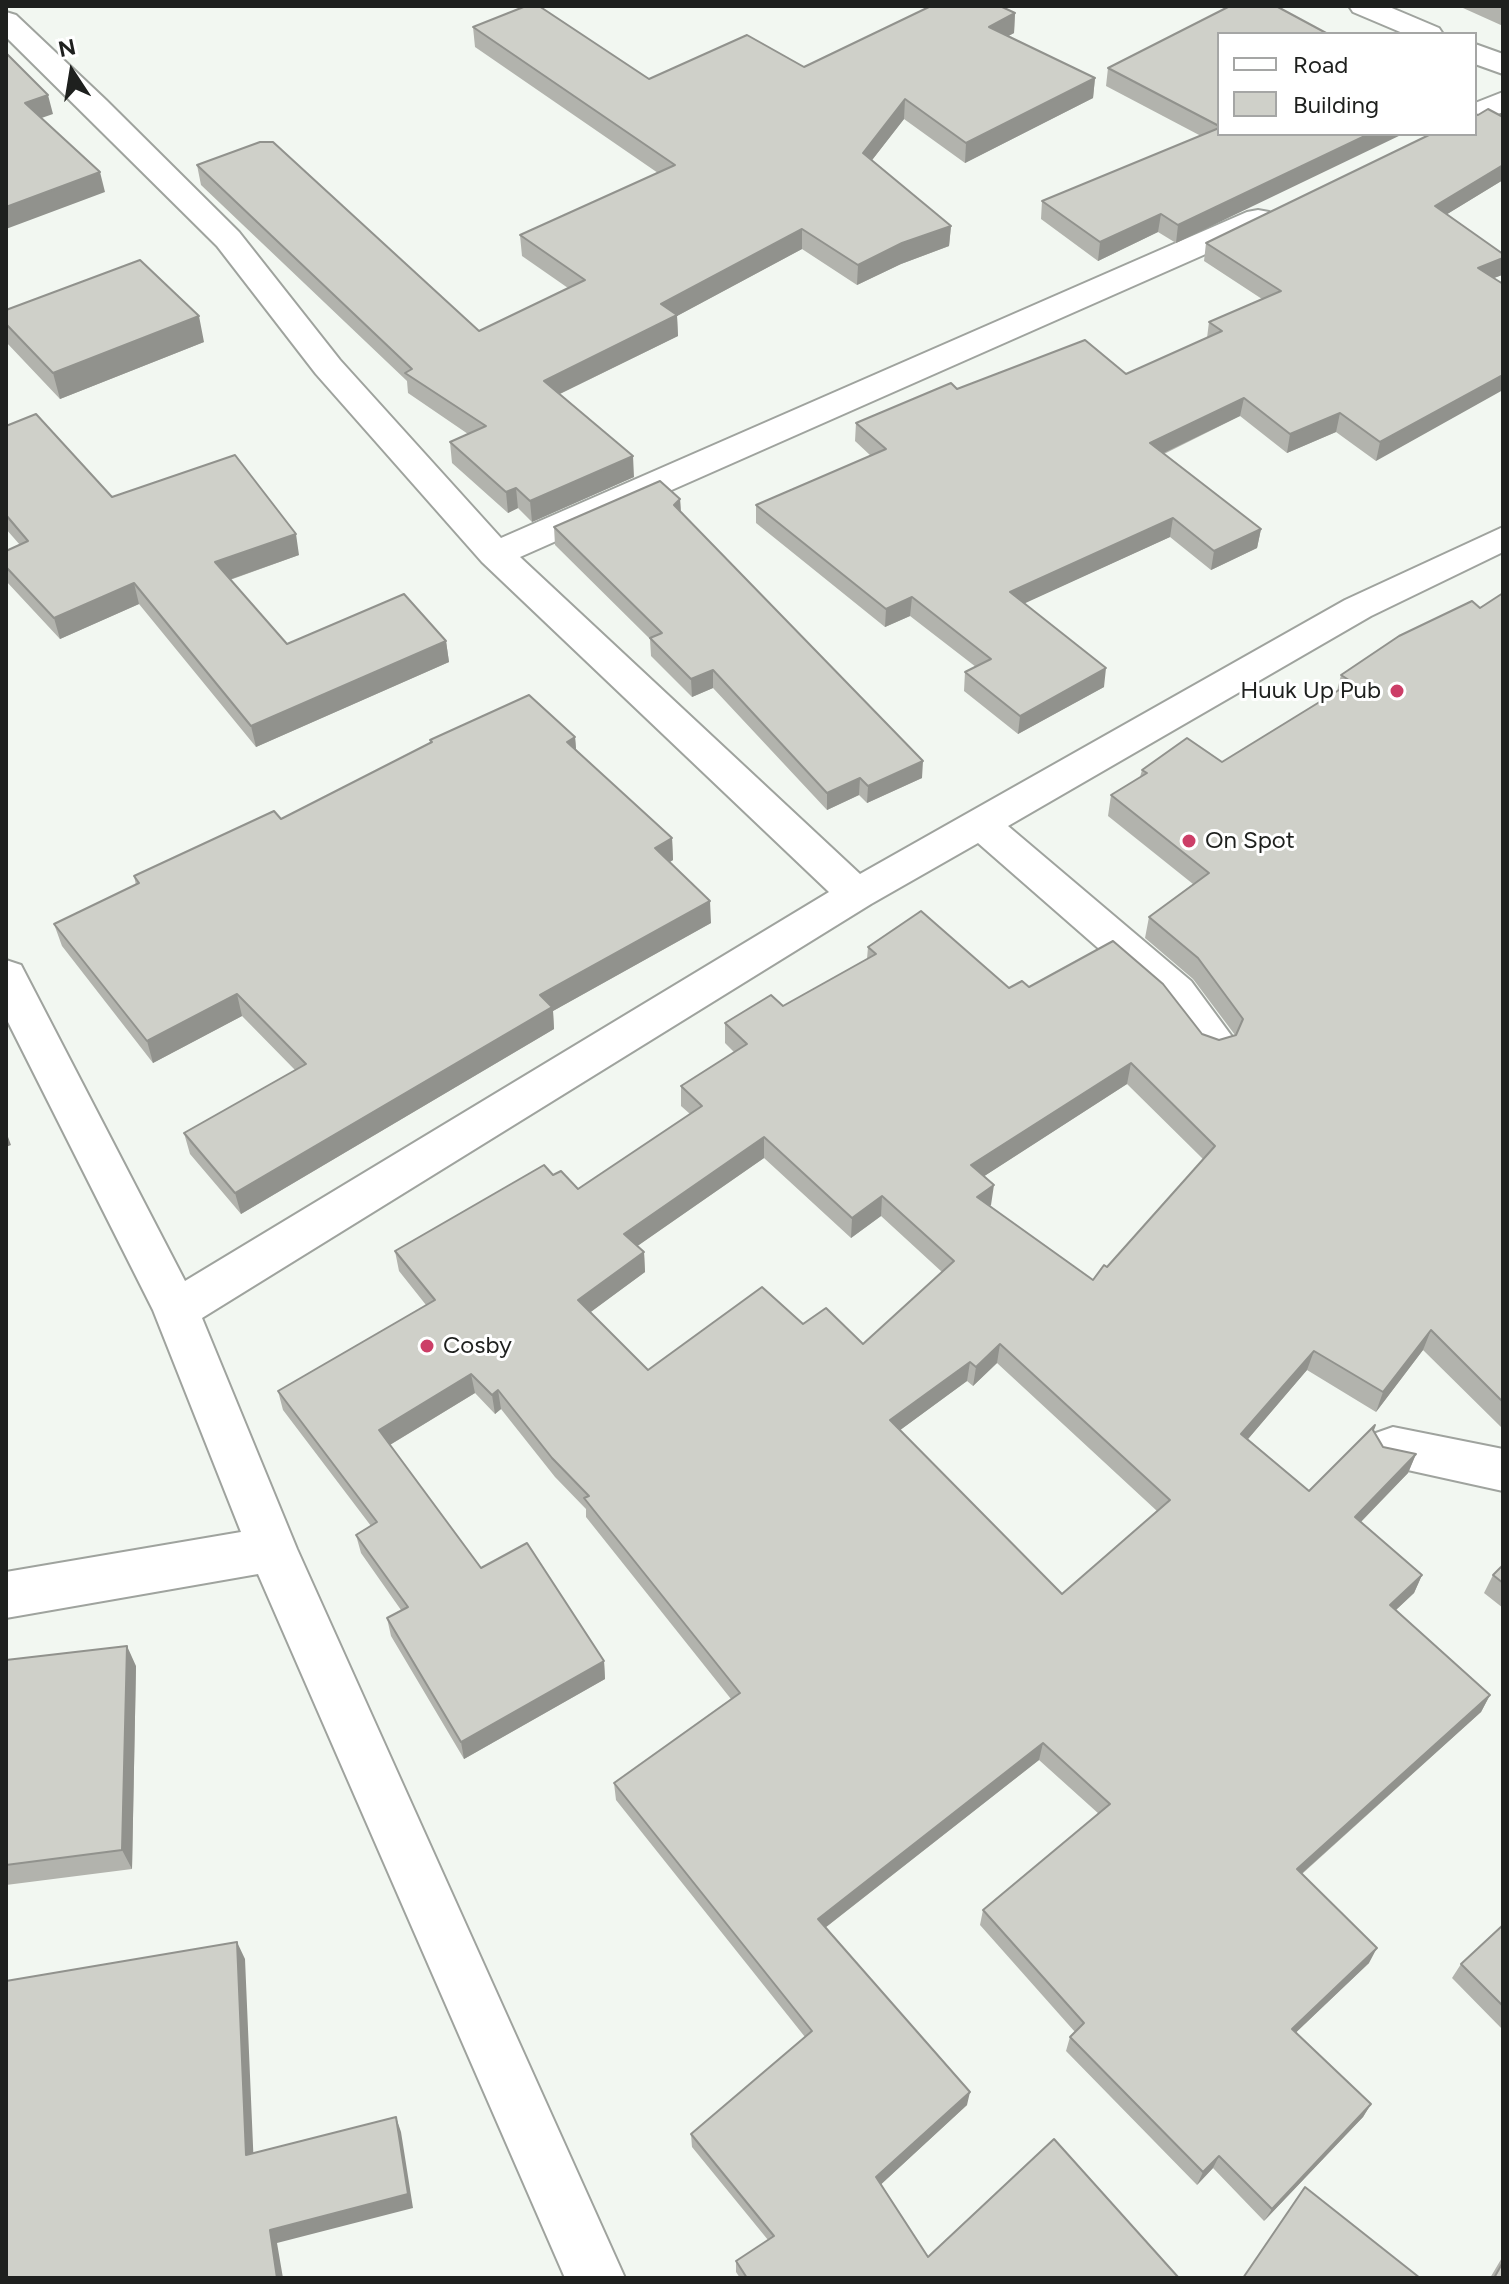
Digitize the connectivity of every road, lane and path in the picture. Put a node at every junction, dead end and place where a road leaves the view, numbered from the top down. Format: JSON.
{"nodes":[{"id":1,"x":1363,"y":6,"type":"edge"},
{"id":2,"x":6,"y":21,"type":"edge"},
{"id":3,"x":1424,"y":32,"type":"edge"},
{"id":4,"x":1477,"y":54,"type":"edge"},
{"id":5,"x":1503,"y":65,"type":"edge"},
{"id":6,"x":1503,"y":101,"type":"edge"},
{"id":7,"x":1477,"y":113,"type":"edge"},
{"id":8,"x":1283,"y":207,"type":"edge"},
{"id":9,"x":1503,"y":538,"type":"edge"},
{"id":10,"x":495,"y":554,"type":"junction"},
{"id":11,"x":982,"y":825,"type":"junction"},
{"id":12,"x":857,"y":894,"type":"junction"},
{"id":13,"x":6,"y":976,"type":"edge"},
{"id":14,"x":1215,"y":1042,"type":"edge"},
{"id":15,"x":176,"y":1310,"type":"junction"},
{"id":16,"x":1393,"y":1448,"type":"edge"},
{"id":17,"x":1503,"y":1470,"type":"edge"},
{"id":18,"x":272,"y":1549,"type":"junction"},
{"id":19,"x":6,"y":1595,"type":"edge"},
{"id":20,"x":595,"y":2278,"type":"edge"}],
"edges":[{"from":1,"to":3,"type":"street"},
{"from":2,"to":10,"type":"street"},
{"from":4,"to":5,"type":"street"},
{"from":6,"to":7,"type":"street"},
{"from":8,"to":10,"type":"street"},
{"from":9,"to":11,"type":"street"},
{"from":10,"to":12,"type":"street"},
{"from":11,"to":12,"type":"street"},
{"from":11,"to":14,"type":"street"},
{"from":12,"to":15,"type":"street"},
{"from":13,"to":15,"type":"street"},
{"from":15,"to":18,"type":"street"},
{"from":16,"to":17,"type":"street"},
{"from":18,"to":19,"type":"street"},
{"from":18,"to":20,"type":"street"}]}
